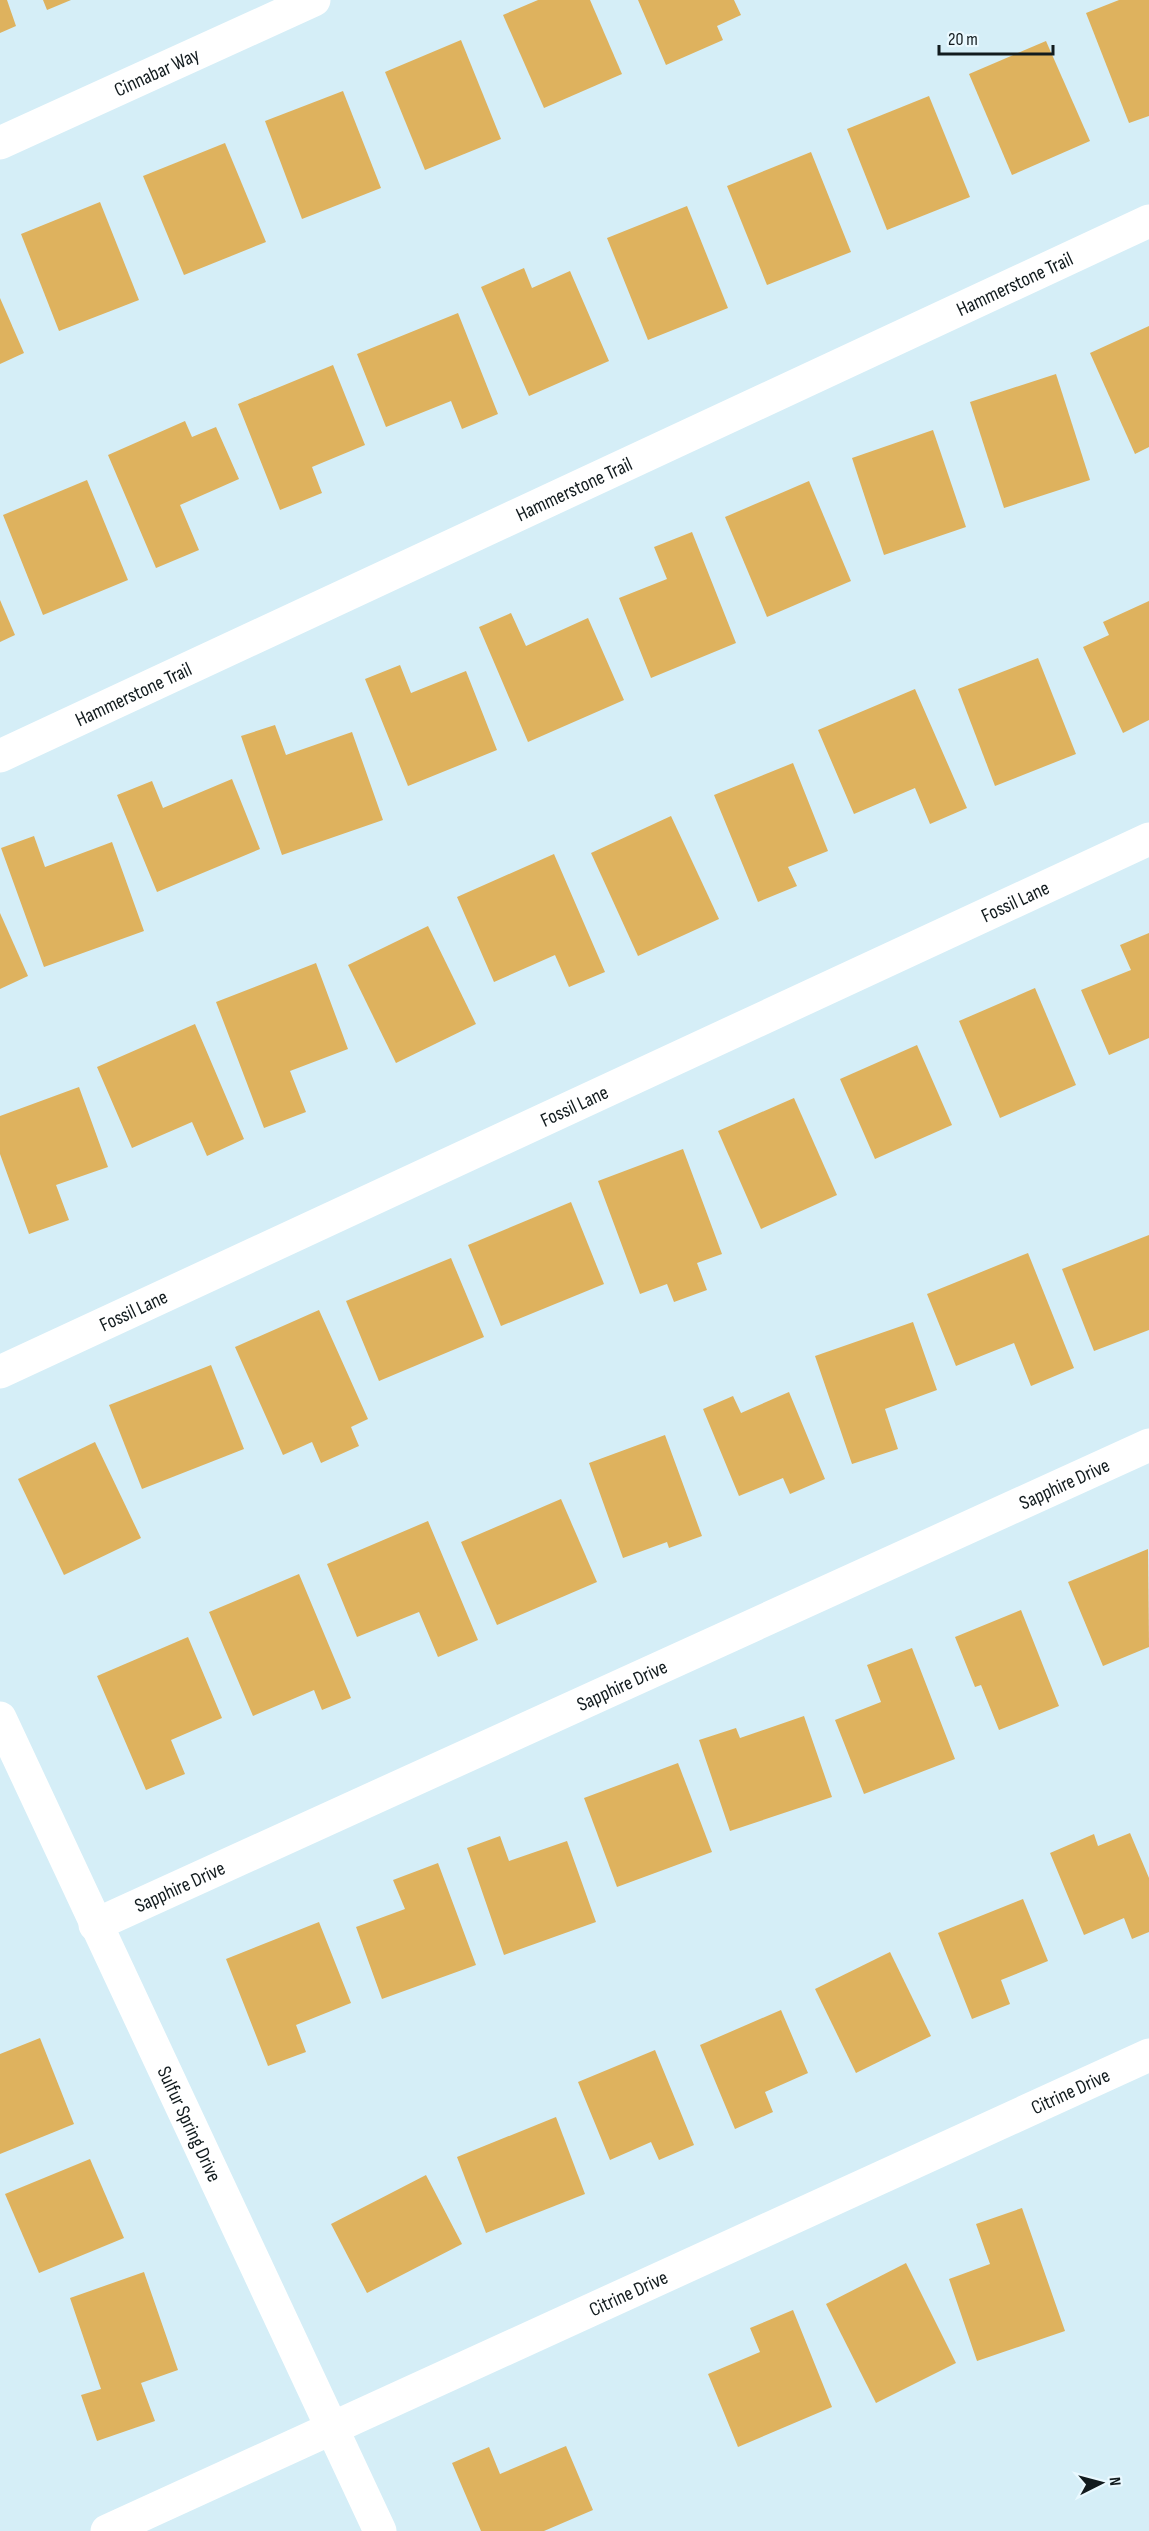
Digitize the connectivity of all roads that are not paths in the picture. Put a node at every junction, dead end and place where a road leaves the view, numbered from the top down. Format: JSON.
{"nodes":[{"id":1,"x":314,"y":0,"type":"edge"},
{"id":2,"x":0,"y":143,"type":"edge"},
{"id":3,"x":1149,"y":221,"type":"edge"},
{"id":4,"x":0,"y":756,"type":"edge"},
{"id":5,"x":1149,"y":839,"type":"edge"},
{"id":6,"x":0,"y":1372,"type":"edge"},
{"id":7,"x":1149,"y":1444,"type":"edge"},
{"id":8,"x":0,"y":1718,"type":"edge"},
{"id":9,"x":95,"y":1925,"type":"junction"},
{"id":10,"x":1149,"y":2055,"type":"edge"},
{"id":11,"x":331,"y":2427,"type":"junction"},
{"id":12,"x":107,"y":2531,"type":"edge"},
{"id":13,"x":380,"y":2531,"type":"edge"}],
"edges":[{"from":1,"to":2,"type":"street","name":"Cinnabar Way"},
{"from":3,"to":4,"type":"street","name":"Hammerstone Trail"},
{"from":5,"to":6,"type":"street","name":"Fossil Lane"},
{"from":7,"to":9,"type":"street","name":"Sapphire Drive"},
{"from":8,"to":9,"type":"street","name":"Sulfur Spring Drive"},
{"from":9,"to":11,"type":"street","name":"Sulfur Spring Drive"},
{"from":10,"to":11,"type":"street","name":"Citrine Drive"},
{"from":11,"to":12,"type":"street","name":"Citrine Drive"},
{"from":11,"to":13,"type":"street","name":"Sulfur Spring Drive"}]}
